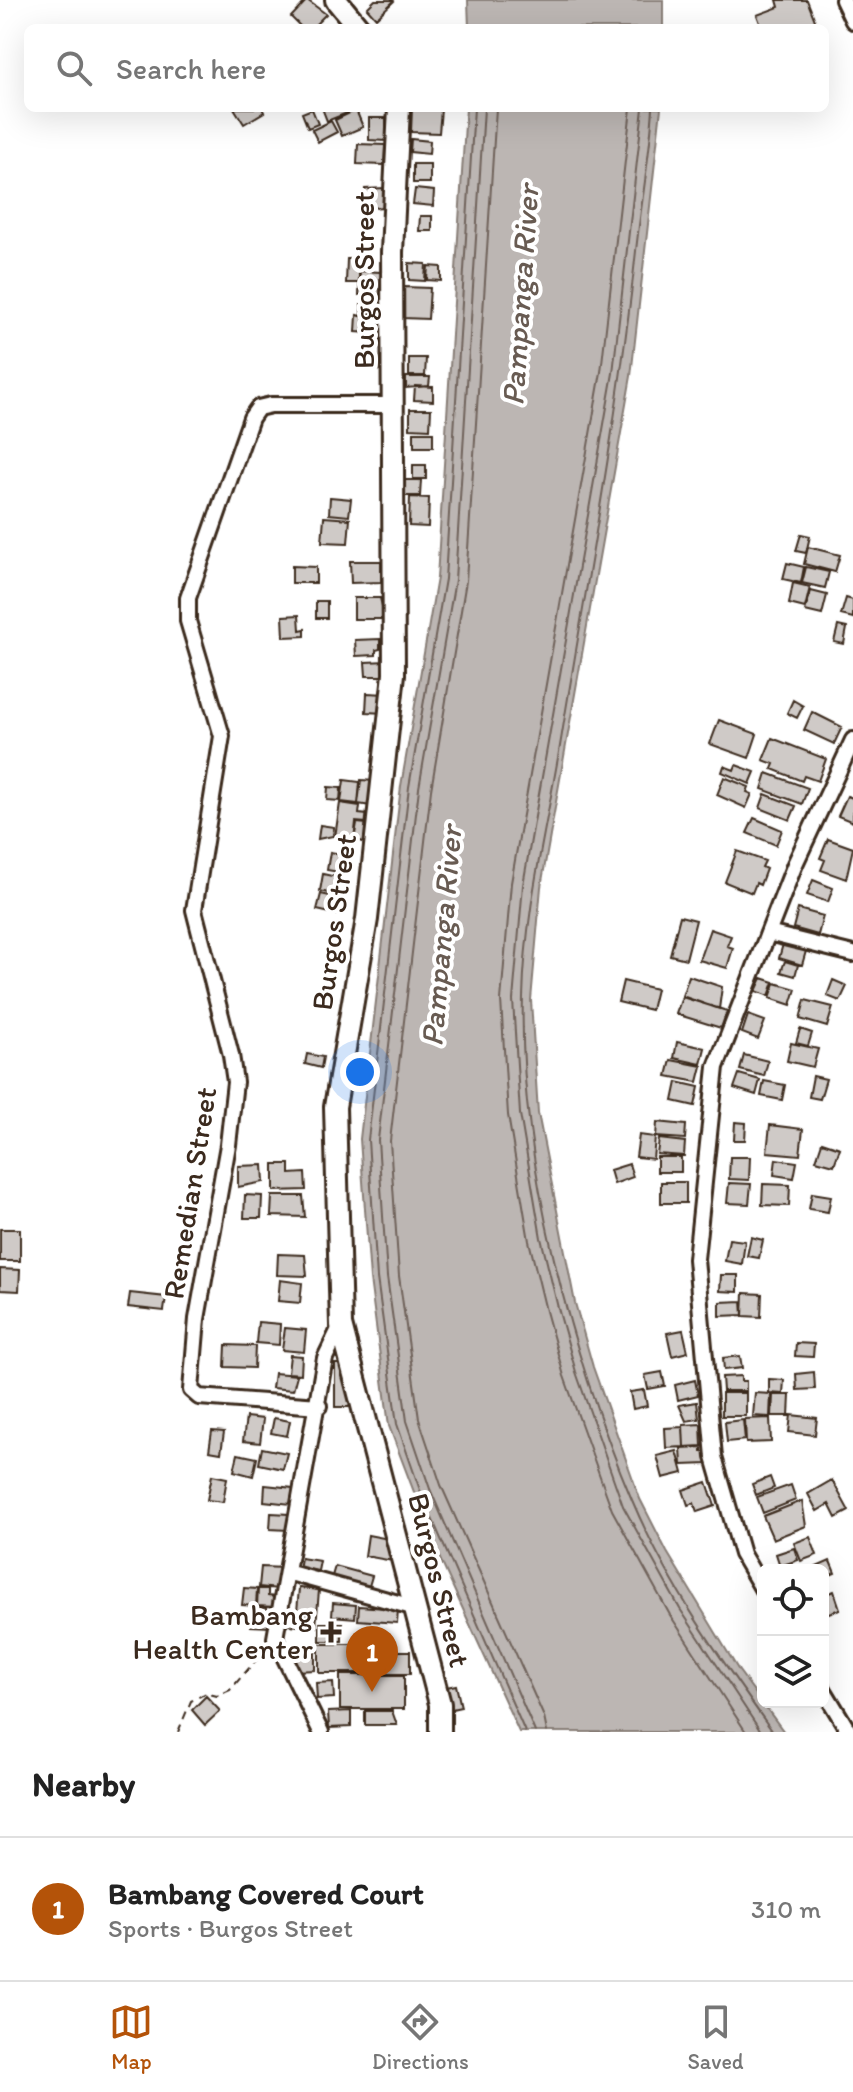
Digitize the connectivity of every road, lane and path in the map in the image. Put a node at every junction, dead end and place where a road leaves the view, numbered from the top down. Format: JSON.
{"nodes":[{"id":1,"x":336,"y":0,"type":"edge"},
{"id":2,"x":843,"y":0,"type":"edge"},
{"id":3,"x":853,"y":21,"type":"edge"},
{"id":4,"x":356,"y":24,"type":"edge"},
{"id":5,"x":399,"y":112,"type":"edge"},
{"id":6,"x":393,"y":405,"type":"junction"},
{"id":7,"x":853,"y":740,"type":"edge"},
{"id":8,"x":768,"y":933,"type":"junction"},
{"id":9,"x":853,"y":954,"type":"edge"},
{"id":10,"x":341,"y":1325,"type":"junction"},
{"id":11,"x":319,"y":1406,"type":"junction"},
{"id":12,"x":290,"y":1573,"type":"junction"},
{"id":13,"x":757,"y":1580,"type":"edge"},
{"id":14,"x":416,"y":1608,"type":"junction"},
{"id":15,"x":275,"y":1638,"type":"junction"},
{"id":16,"x":829,"y":1699,"type":"edge"},
{"id":17,"x":178,"y":1732,"type":"edge"},
{"id":18,"x":321,"y":1732,"type":"edge"},
{"id":19,"x":440,"y":1732,"type":"edge"},
{"id":20,"x":849,"y":1732,"type":"edge"}],
"edges":[{"from":1,"to":4,"type":"street"},
{"from":2,"to":3,"type":"street"},
{"from":5,"to":6,"type":"street","name":"Burgos Street"},
{"from":6,"to":10,"type":"street","name":"Burgos Street"},
{"from":6,"to":11,"type":"street","name":"Remedian Street"},
{"from":7,"to":8,"type":"street"},
{"from":8,"to":9,"type":"street"},
{"from":8,"to":13,"type":"street"},
{"from":10,"to":11,"type":"street"},
{"from":10,"to":14,"type":"street","name":"Burgos Street"},
{"from":11,"to":12,"type":"street"},
{"from":12,"to":14,"type":"street"},
{"from":12,"to":15,"type":"street"},
{"from":14,"to":19,"type":"street","name":"Burgos Street"},
{"from":15,"to":17,"type":"path"},
{"from":15,"to":18,"type":"street"},
{"from":16,"to":20,"type":"street"}]}
